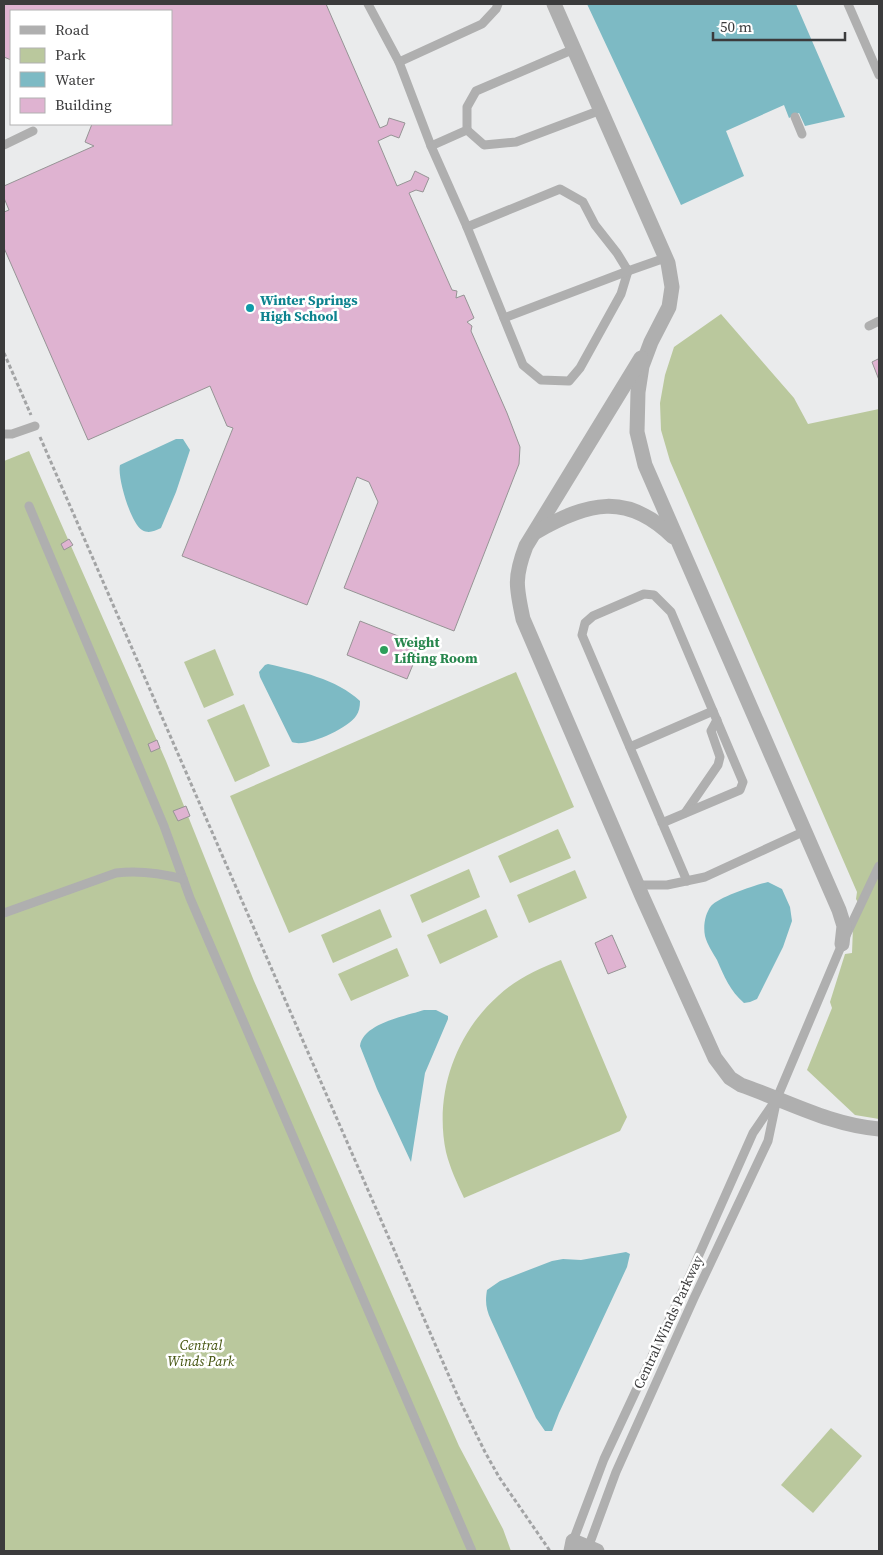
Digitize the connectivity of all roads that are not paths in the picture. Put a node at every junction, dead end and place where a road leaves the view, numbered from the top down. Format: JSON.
{"nodes":[{"id":1,"x":368,"y":4,"type":"edge"},
{"id":2,"x":498,"y":4,"type":"edge"},
{"id":3,"x":554,"y":4,"type":"edge"},
{"id":4,"x":848,"y":4,"type":"edge"},
{"id":5,"x":574,"y":49,"type":"junction"},
{"id":6,"x":400,"y":62,"type":"junction"},
{"id":7,"x":879,"y":75,"type":"edge"},
{"id":8,"x":601,"y":110,"type":"junction"},
{"id":9,"x":795,"y":117,"type":"dead end"},
{"id":10,"x":467,"y":130,"type":"junction"},
{"id":11,"x":33,"y":131,"type":"dead end"},
{"id":12,"x":802,"y":134,"type":"dead end"},
{"id":13,"x":4,"y":145,"type":"edge"},
{"id":14,"x":431,"y":146,"type":"junction"},
{"id":15,"x":467,"y":227,"type":"junction"},
{"id":16,"x":666,"y":258,"type":"junction"},
{"id":17,"x":628,"y":270,"type":"junction"},
{"id":18,"x":504,"y":318,"type":"junction"},
{"id":19,"x":879,"y":321,"type":"edge"},
{"id":20,"x":869,"y":326,"type":"dead end"},
{"id":21,"x":651,"y":342,"type":"junction"},
{"id":22,"x":35,"y":426,"type":"road end"},
{"id":23,"x":4,"y":434,"type":"edge"},
{"id":24,"x":29,"y":506,"type":"dead end"},
{"id":25,"x":533,"y":533,"type":"junction"},
{"id":26,"x":678,"y":541,"type":"junction"},
{"id":27,"x":715,"y":716,"type":"junction"},
{"id":28,"x":630,"y":747,"type":"junction"},
{"id":29,"x":686,"y":813,"type":"junction"},
{"id":30,"x":662,"y":823,"type":"junction"},
{"id":31,"x":804,"y":831,"type":"junction"},
{"id":32,"x":879,"y":866,"type":"edge"},
{"id":33,"x":183,"y":879,"type":"junction"},
{"id":34,"x":687,"y":881,"type":"junction"},
{"id":35,"x":637,"y":885,"type":"junction"},
{"id":36,"x":4,"y":913,"type":"edge"},
{"id":37,"x":842,"y":944,"type":"junction"},
{"id":38,"x":777,"y":1098,"type":"junction"},
{"id":39,"x":879,"y":1129,"type":"edge"},
{"id":40,"x":572,"y":1546,"type":"edge"},
{"id":41,"x":590,"y":1550,"type":"edge"},
{"id":42,"x":472,"y":1551,"type":"edge"}],
"edges":[{"from":1,"to":6,"type":"lane"},
{"from":2,"to":6,"type":"lane"},
{"from":3,"to":5,"type":"street"},
{"from":4,"to":7,"type":"lane"},
{"from":5,"to":8,"type":"street"},
{"from":5,"to":10,"type":"lane"},
{"from":6,"to":14,"type":"lane"},
{"from":8,"to":10,"type":"lane"},
{"from":8,"to":16,"type":"street"},
{"from":9,"to":12,"type":"lane"},
{"from":10,"to":14,"type":"lane"},
{"from":11,"to":13,"type":"lane"},
{"from":14,"to":15,"type":"lane"},
{"from":15,"to":17,"type":"lane"},
{"from":15,"to":18,"type":"lane"},
{"from":16,"to":17,"type":"lane"},
{"from":16,"to":21,"type":"street"},
{"from":17,"to":18,"type":"lane"},
{"from":17,"to":18,"type":"lane"},
{"from":19,"to":20,"type":"lane"},
{"from":21,"to":25,"type":"street"},
{"from":21,"to":26,"type":"street"},
{"from":22,"to":23,"type":"lane"},
{"from":24,"to":33,"type":"lane"},
{"from":25,"to":26,"type":"street"},
{"from":25,"to":35,"type":"street"},
{"from":26,"to":31,"type":"street"},
{"from":27,"to":28,"type":"lane"},
{"from":27,"to":28,"type":"lane"},
{"from":27,"to":29,"type":"lane"},
{"from":27,"to":29,"type":"lane"},
{"from":28,"to":30,"type":"lane"},
{"from":29,"to":30,"type":"lane"},
{"from":30,"to":34,"type":"lane"},
{"from":31,"to":34,"type":"lane"},
{"from":31,"to":37,"type":"street"},
{"from":32,"to":37,"type":"lane","name":"Central Winds Parkway"},
{"from":33,"to":36,"type":"lane"},
{"from":33,"to":42,"type":"lane"},
{"from":34,"to":35,"type":"lane"},
{"from":35,"to":38,"type":"street"},
{"from":37,"to":38,"type":"lane","name":"Central Winds Parkway"},
{"from":38,"to":39,"type":"street"},
{"from":38,"to":40,"type":"lane","name":"Central Winds Parkway"},
{"from":38,"to":41,"type":"lane","name":"Central Winds Parkway"},
{"from":40,"to":41,"type":"street"}]}
